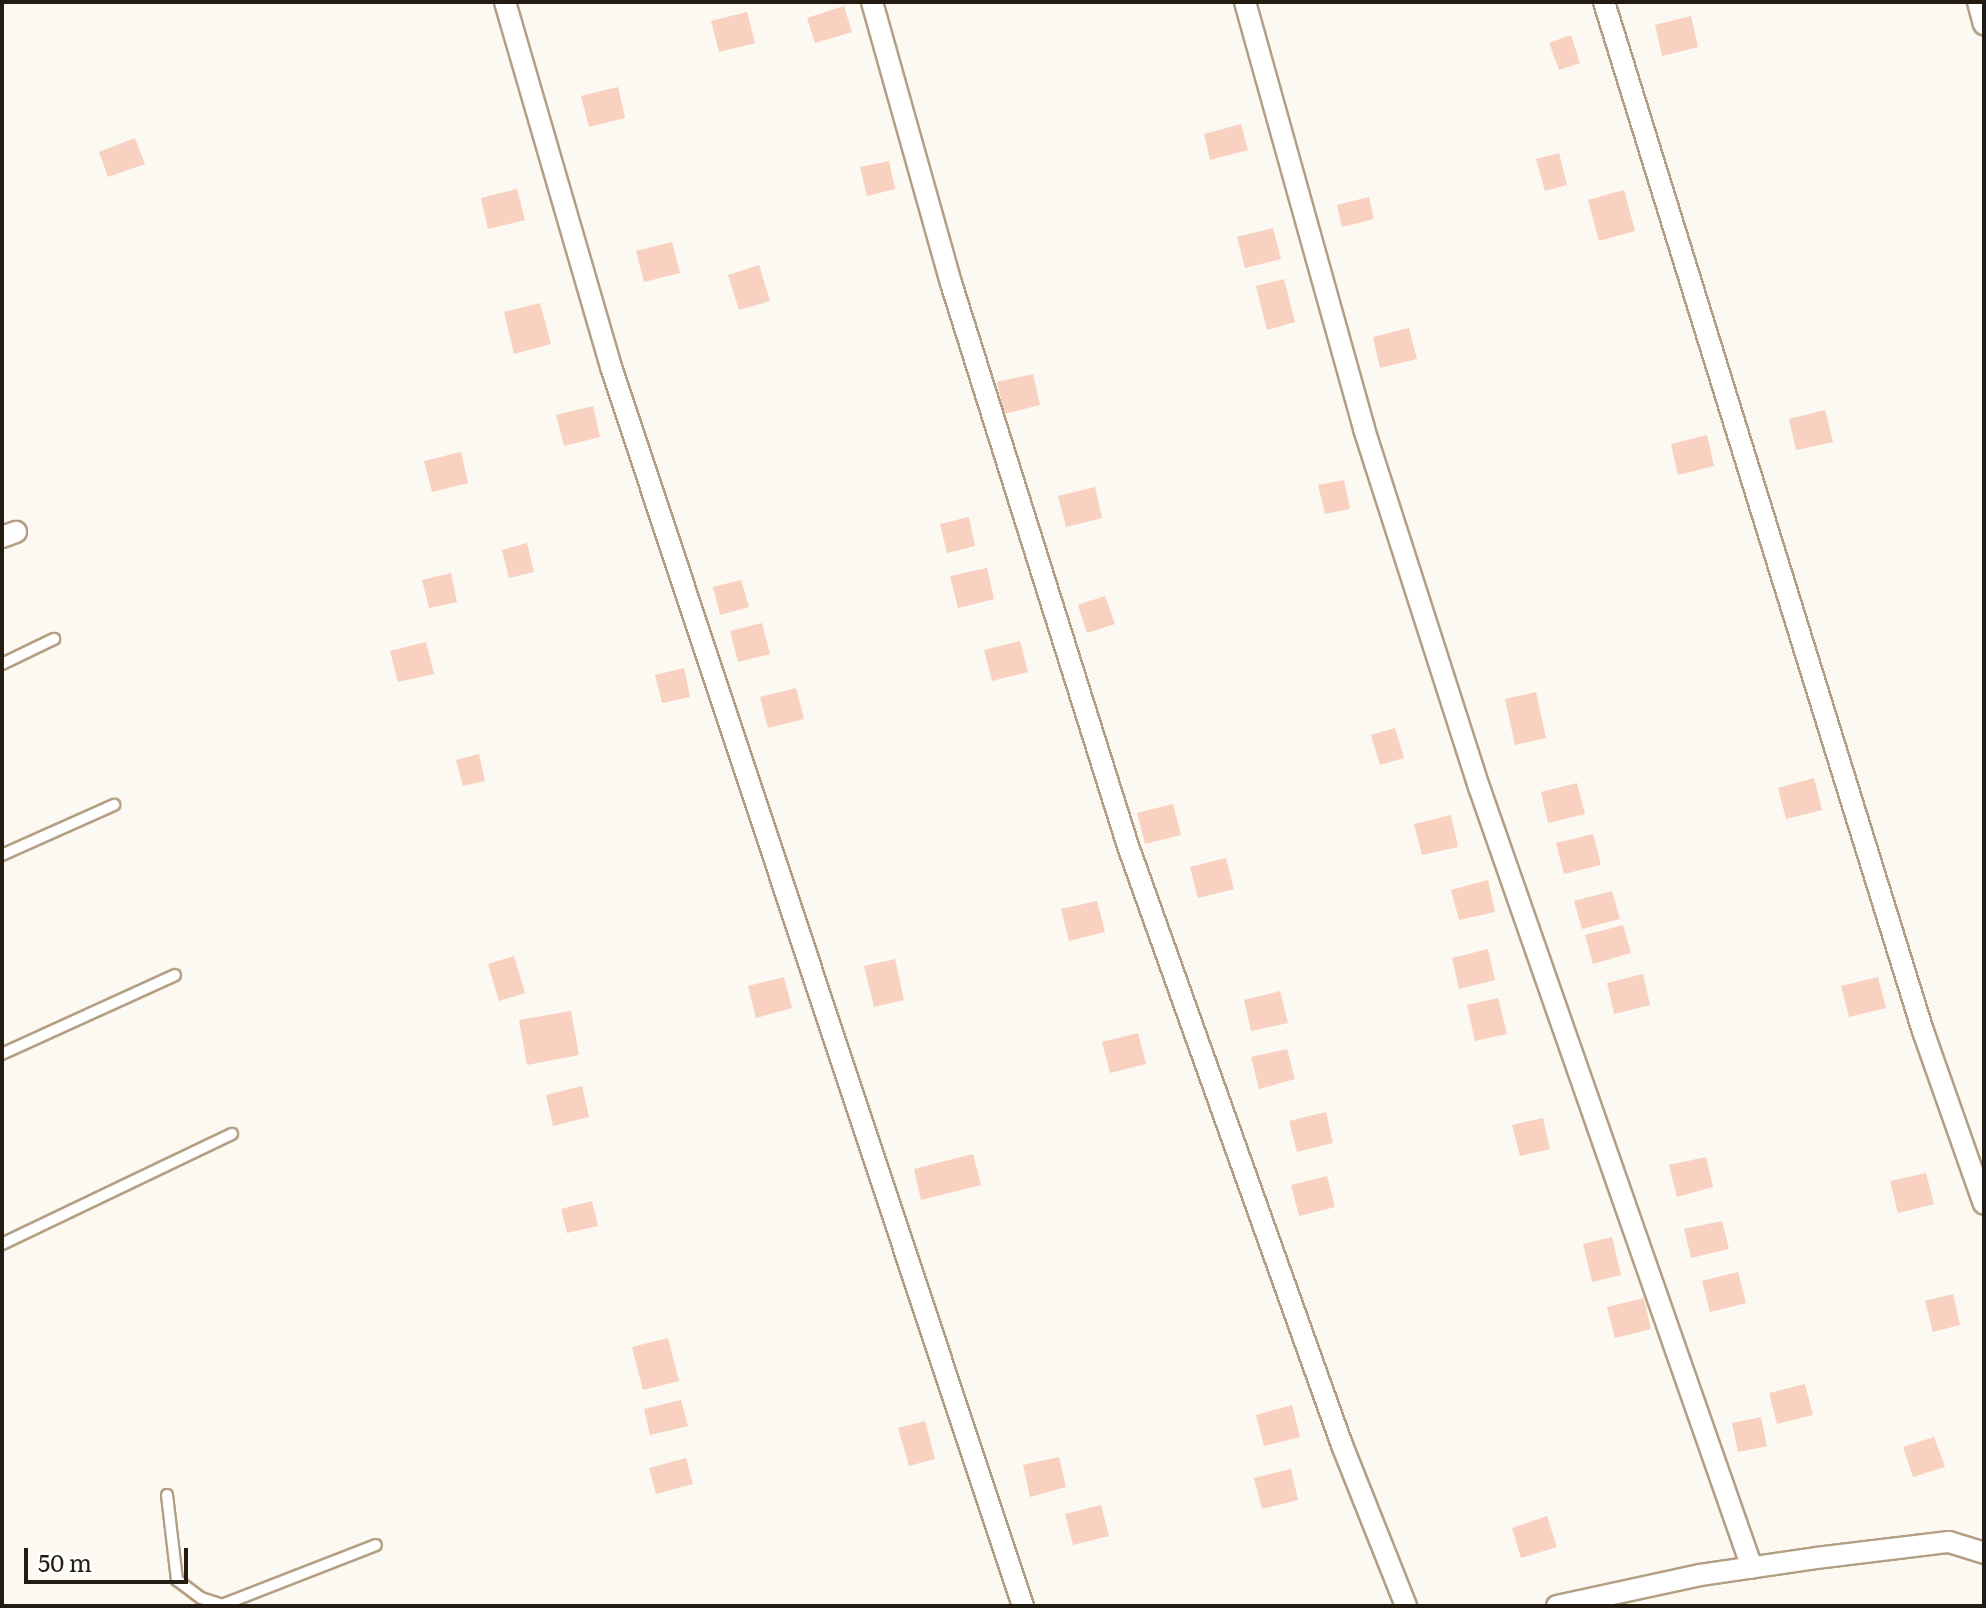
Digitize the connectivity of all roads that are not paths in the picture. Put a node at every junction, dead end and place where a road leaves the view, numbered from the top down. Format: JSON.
{"nodes":[{"id":1,"x":505,"y":2,"type":"edge"},
{"id":2,"x":872,"y":2,"type":"edge"},
{"id":3,"x":1245,"y":2,"type":"edge"},
{"id":4,"x":1604,"y":2,"type":"edge"},
{"id":5,"x":1978,"y":2,"type":"edge"},
{"id":6,"x":1984,"y":24,"type":"edge"},
{"id":7,"x":54,"y":639,"type":"dead end"},
{"id":8,"x":2,"y":664,"type":"edge"},
{"id":9,"x":114,"y":805,"type":"dead end"},
{"id":10,"x":2,"y":855,"type":"edge"},
{"id":11,"x":175,"y":975,"type":"dead end"},
{"id":12,"x":2,"y":1054,"type":"edge"},
{"id":13,"x":232,"y":1134,"type":"dead end"},
{"id":14,"x":1984,"y":1204,"type":"edge"},
{"id":15,"x":2,"y":1244,"type":"edge"},
{"id":16,"x":167,"y":1495,"type":"dead end"},
{"id":17,"x":376,"y":1545,"type":"dead end"},
{"id":18,"x":1984,"y":1553,"type":"edge"},
{"id":19,"x":1752,"y":1568,"type":"junction"},
{"id":20,"x":1023,"y":1606,"type":"edge"},
{"id":21,"x":1406,"y":1606,"type":"edge"},
{"id":22,"x":1557,"y":1606,"type":"edge"}],
"edges":[{"from":1,"to":20,"type":"street"},
{"from":2,"to":21,"type":"street"},
{"from":3,"to":19,"type":"street"},
{"from":4,"to":14,"type":"street"},
{"from":5,"to":6,"type":"street"},
{"from":7,"to":8,"type":"lane"},
{"from":9,"to":10,"type":"lane"},
{"from":11,"to":12,"type":"lane"},
{"from":13,"to":15,"type":"lane"},
{"from":16,"to":17,"type":"lane"},
{"from":18,"to":19,"type":"street"},
{"from":19,"to":22,"type":"street"}]}
